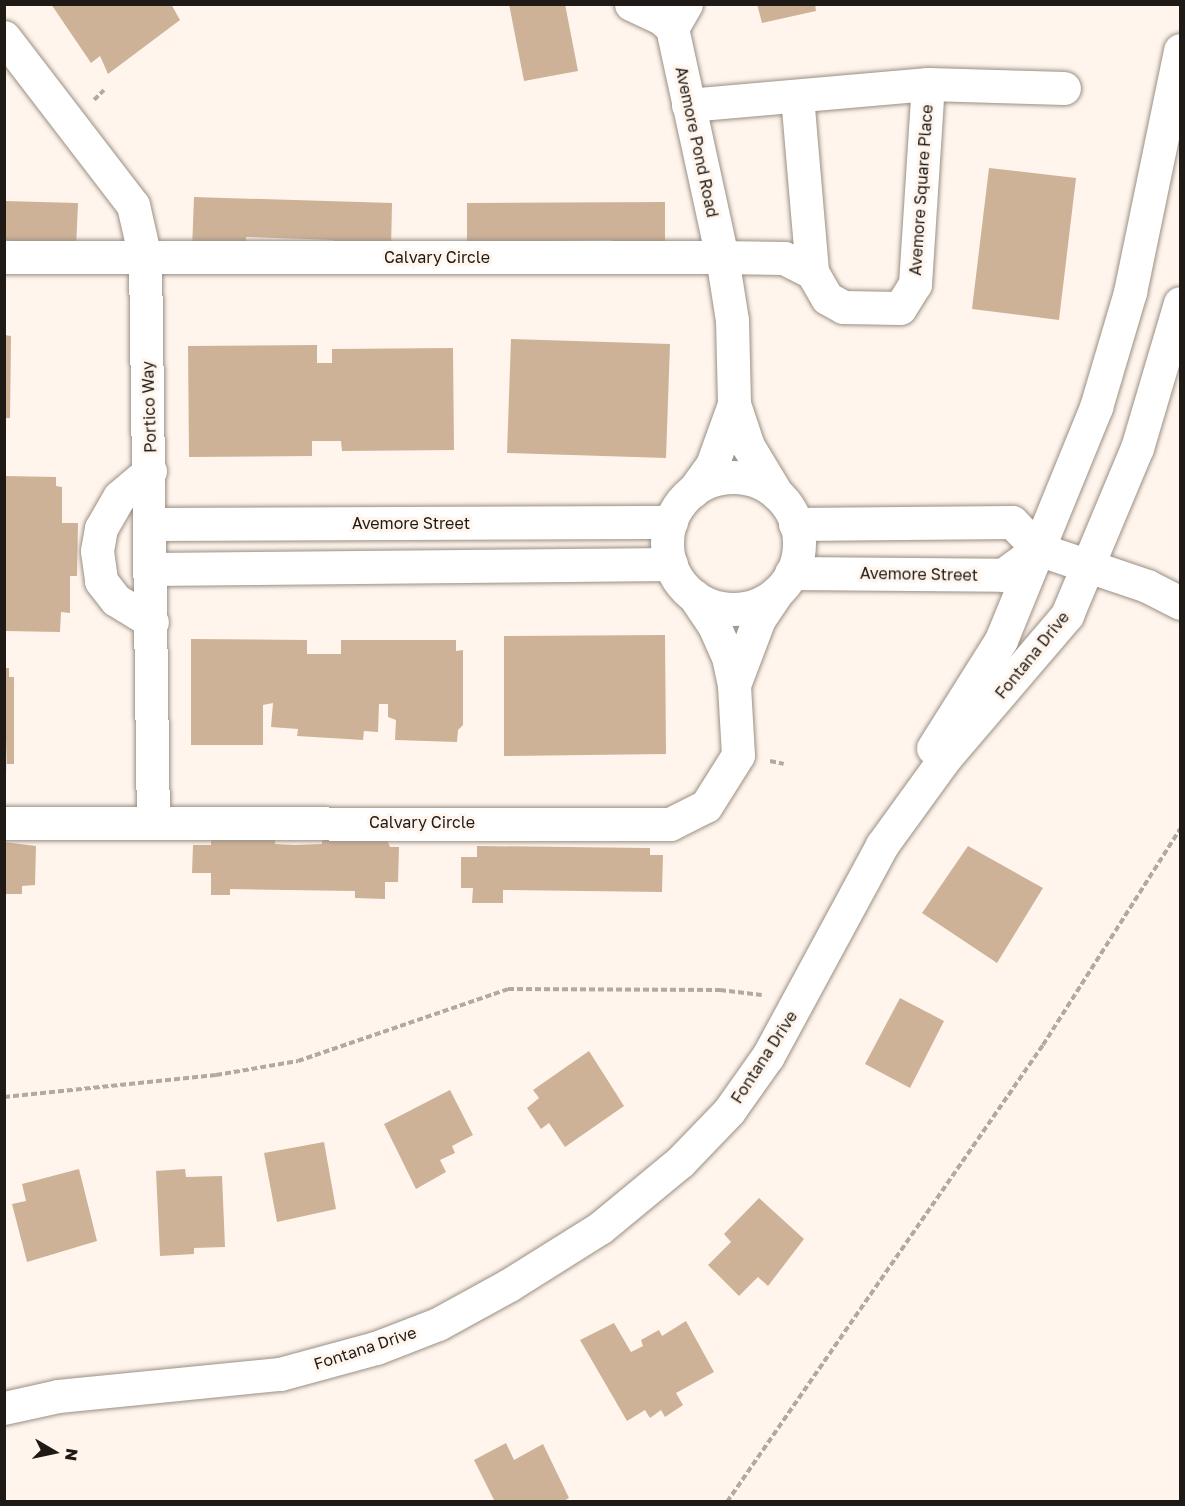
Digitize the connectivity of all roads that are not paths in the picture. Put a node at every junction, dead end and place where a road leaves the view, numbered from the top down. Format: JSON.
{"nodes":[{"id":1,"x":631,"y":4,"type":"edge"},
{"id":2,"x":679,"y":16,"type":"edge"},
{"id":3,"x":4,"y":37,"type":"edge"},
{"id":4,"x":1180,"y":50,"type":"edge"},
{"id":5,"x":928,"y":84,"type":"junction"},
{"id":6,"x":1064,"y":88,"type":"dead end"},
{"id":7,"x":797,"y":96,"type":"junction"},
{"id":8,"x":688,"y":105,"type":"junction"},
{"id":9,"x":722,"y":256,"type":"junction"},
{"id":10,"x":4,"y":257,"type":"edge"},
{"id":11,"x":145,"y":258,"type":"junction"},
{"id":12,"x":812,"y":272,"type":"junction"},
{"id":13,"x":1180,"y":303,"type":"edge"},
{"id":14,"x":734,"y":404,"type":"junction"},
{"id":15,"x":150,"y":471,"type":"junction"},
{"id":16,"x":693,"y":491,"type":"junction"},
{"id":17,"x":778,"y":495,"type":"junction"},
{"id":18,"x":671,"y":522,"type":"junction"},
{"id":19,"x":151,"y":524,"type":"junction"},
{"id":20,"x":795,"y":524,"type":"junction"},
{"id":21,"x":1038,"y":549,"type":"junction"},
{"id":22,"x":671,"y":564,"type":"junction"},
{"id":23,"x":1089,"y":566,"type":"junction"},
{"id":24,"x":151,"y":569,"type":"junction"},
{"id":25,"x":784,"y":582,"type":"junction"},
{"id":26,"x":694,"y":596,"type":"junction"},
{"id":27,"x":1180,"y":603,"type":"edge"},
{"id":28,"x":152,"y":622,"type":"junction"},
{"id":29,"x":734,"y":685,"type":"junction"},
{"id":30,"x":153,"y":821,"type":"junction"},
{"id":31,"x":4,"y":823,"type":"edge"},
{"id":32,"x":882,"y":845,"type":"junction"},
{"id":33,"x":4,"y":1408,"type":"edge"}],
"edges":[{"from":1,"to":2,"type":"street","name":"Avemore Pond Road"},
{"from":2,"to":8,"type":"street","name":"Avemore Pond Road"},
{"from":3,"to":11,"type":"street","name":"Portico Way"},
{"from":4,"to":21,"type":"street"},
{"from":5,"to":6,"type":"street"},
{"from":5,"to":7,"type":"street"},
{"from":5,"to":12,"type":"street","name":"Avemore Square Place"},
{"from":7,"to":8,"type":"street"},
{"from":7,"to":12,"type":"street"},
{"from":8,"to":9,"type":"street","name":"Avemore Pond Road"},
{"from":9,"to":11,"type":"street","name":"Calvary Circle"},
{"from":9,"to":12,"type":"street"},
{"from":9,"to":14,"type":"street"},
{"from":10,"to":11,"type":"street","name":"Calvary Circle"},
{"from":11,"to":15,"type":"street","name":"Portico Way"},
{"from":13,"to":23,"type":"street","name":"Fontana Drive"},
{"from":14,"to":16,"type":"street"},
{"from":14,"to":17,"type":"street"},
{"from":15,"to":19,"type":"street","name":"Portico Way"},
{"from":15,"to":28,"type":"street"},
{"from":16,"to":17,"type":"street"},
{"from":16,"to":18,"type":"street"},
{"from":17,"to":20,"type":"street"},
{"from":18,"to":19,"type":"street","name":"Avemore Street"},
{"from":18,"to":22,"type":"street"},
{"from":19,"to":24,"type":"street","name":"Portico Way"},
{"from":20,"to":21,"type":"street"},
{"from":20,"to":25,"type":"street"},
{"from":21,"to":23,"type":"street"},
{"from":21,"to":25,"type":"street","name":"Avemore Street"},
{"from":21,"to":32,"type":"street"},
{"from":22,"to":24,"type":"street"},
{"from":22,"to":26,"type":"street"},
{"from":23,"to":27,"type":"street"},
{"from":23,"to":32,"type":"street","name":"Fontana Drive"},
{"from":24,"to":28,"type":"street","name":"Portico Way"},
{"from":25,"to":26,"type":"street"},
{"from":25,"to":29,"type":"street","name":"Calvary Circle"},
{"from":26,"to":29,"type":"street","name":"Calvary Circle"},
{"from":28,"to":30,"type":"street","name":"Portico Way"},
{"from":29,"to":30,"type":"street","name":"Calvary Circle"},
{"from":30,"to":31,"type":"street","name":"Calvary Circle"},
{"from":32,"to":33,"type":"street","name":"Fontana Drive"}]}
